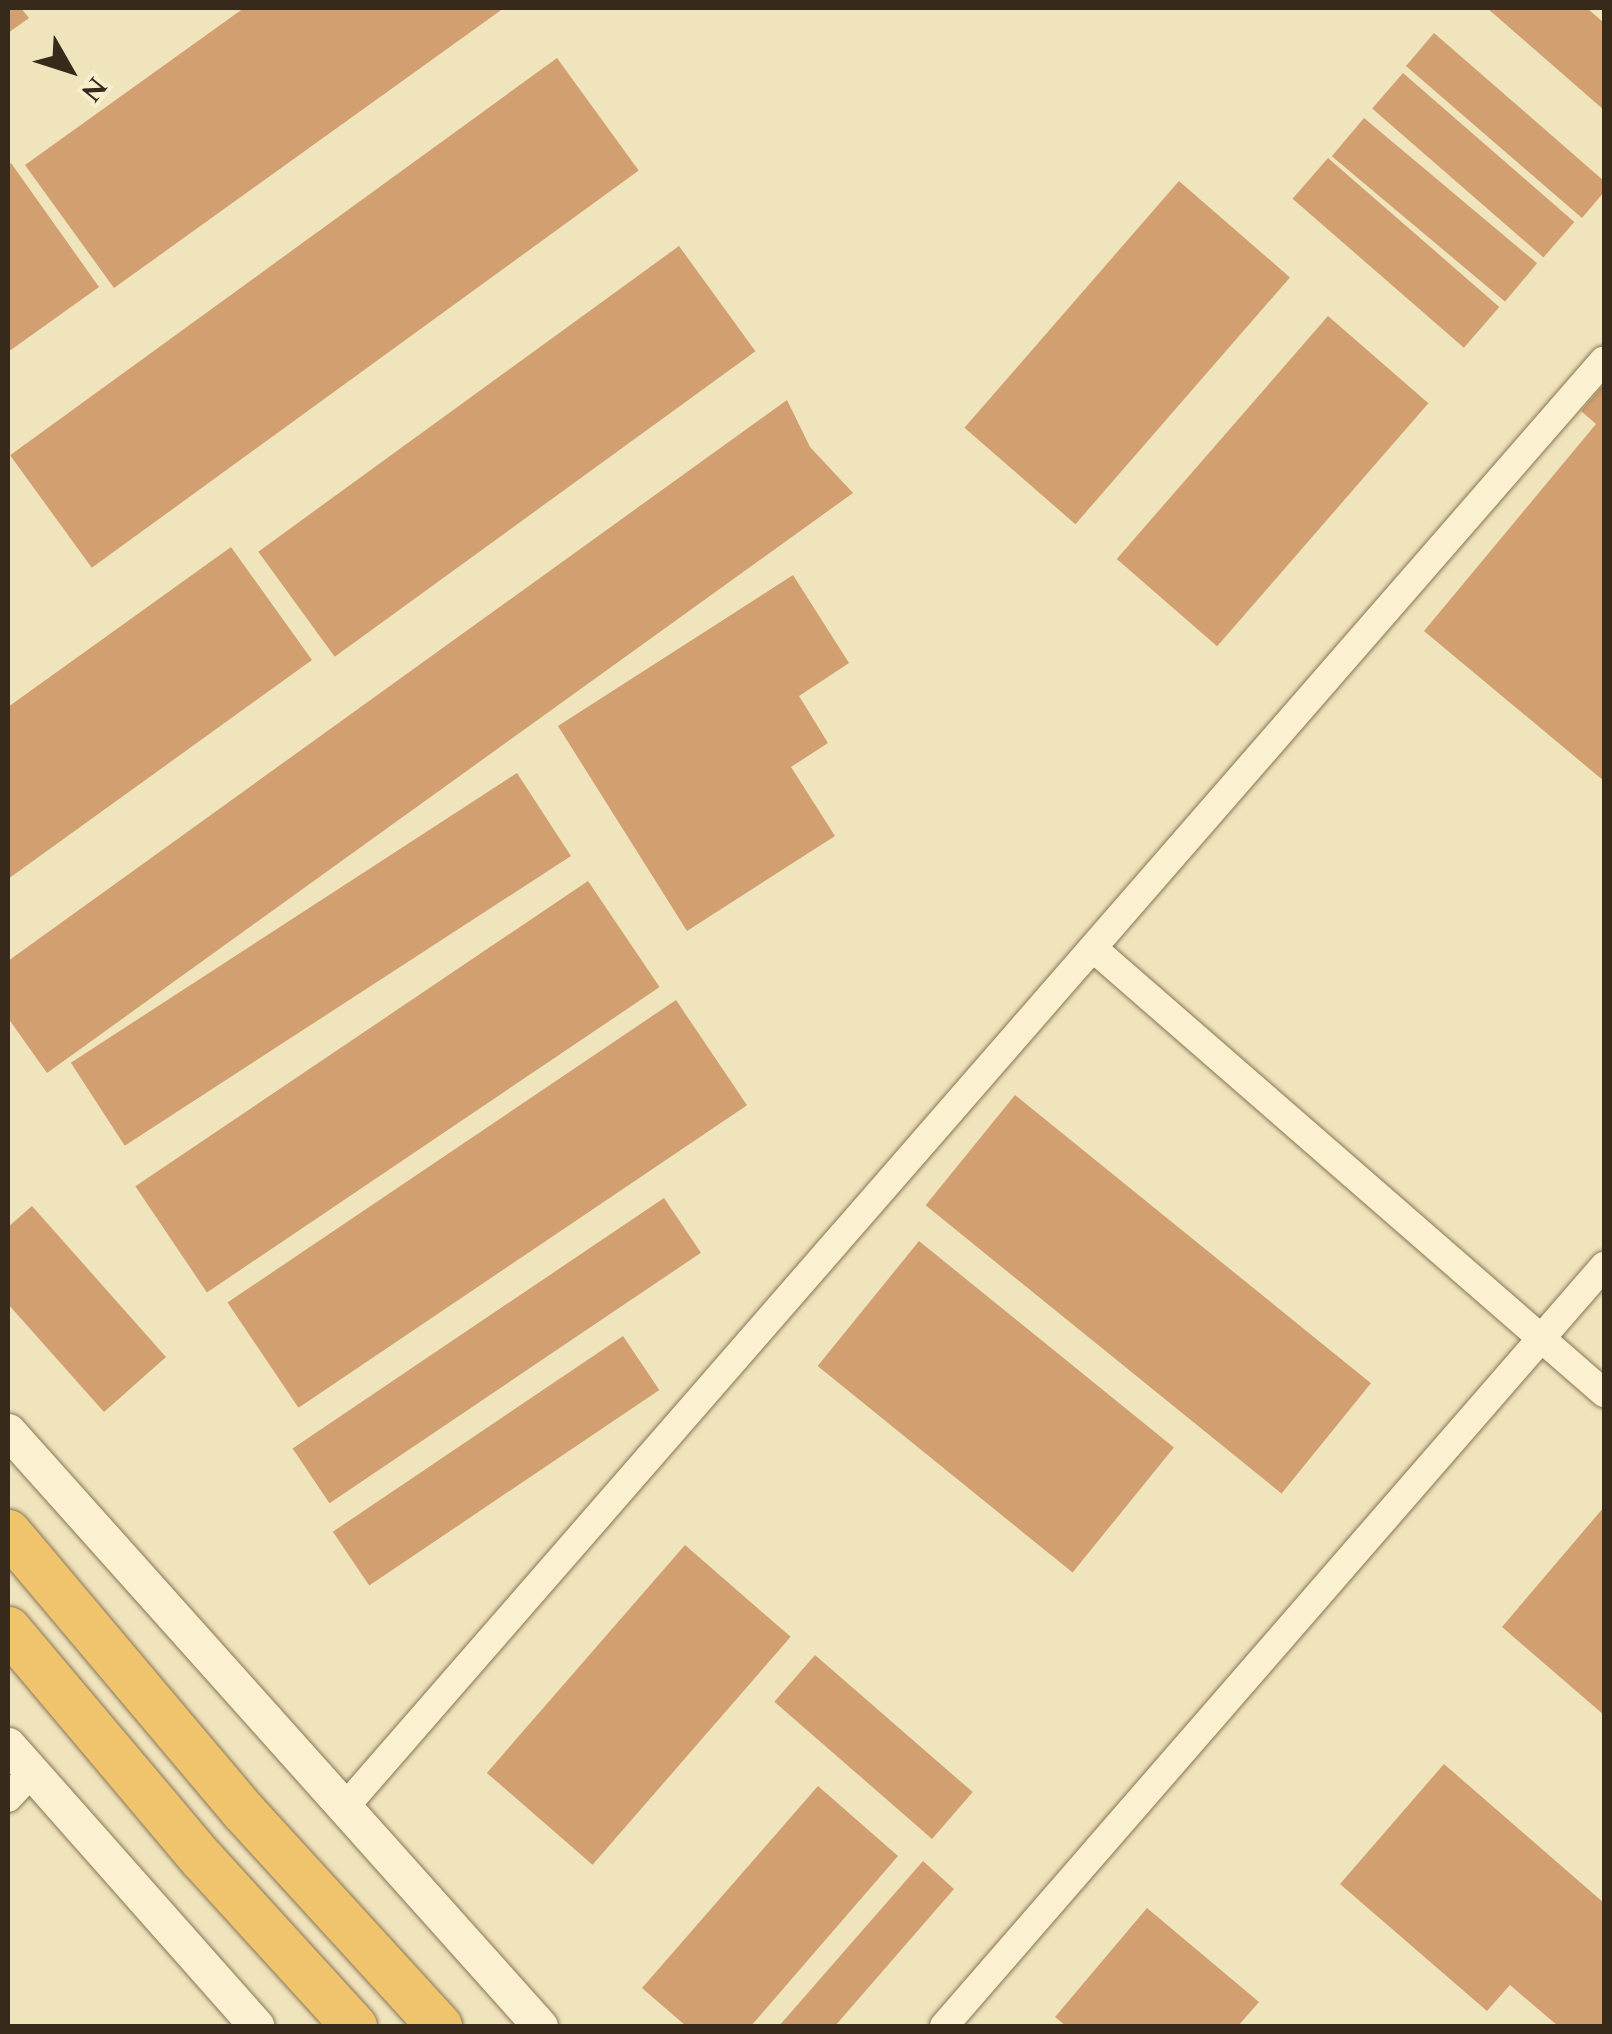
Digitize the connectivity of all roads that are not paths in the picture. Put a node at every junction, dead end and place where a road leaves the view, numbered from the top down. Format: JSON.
{"nodes":[{"id":1,"x":1604,"y":360,"type":"edge"},
{"id":2,"x":1093,"y":948,"type":"junction"},
{"id":3,"x":1604,"y":1266,"type":"edge"},
{"id":4,"x":1542,"y":1338,"type":"junction"},
{"id":5,"x":1604,"y":1393,"type":"edge"},
{"id":6,"x":8,"y":1431,"type":"edge"},
{"id":7,"x":8,"y":1532,"type":"edge"},
{"id":8,"x":8,"y":1628,"type":"edge"},
{"id":9,"x":8,"y":1745,"type":"edge"},
{"id":10,"x":32,"y":1772,"type":"junction"},
{"id":11,"x":8,"y":1798,"type":"edge"},
{"id":12,"x":344,"y":1808,"type":"junction"},
{"id":13,"x":257,"y":2026,"type":"edge"},
{"id":14,"x":354,"y":2026,"type":"edge"},
{"id":15,"x":439,"y":2026,"type":"edge"},
{"id":16,"x":540,"y":2026,"type":"edge"},
{"id":17,"x":944,"y":2026,"type":"edge"}],
"edges":[{"from":1,"to":2,"type":"street"},
{"from":2,"to":4,"type":"street"},
{"from":2,"to":12,"type":"street"},
{"from":3,"to":4,"type":"street"},
{"from":4,"to":5,"type":"street"},
{"from":4,"to":17,"type":"street"},
{"from":6,"to":12,"type":"street"},
{"from":7,"to":15,"type":"highway"},
{"from":8,"to":14,"type":"highway"},
{"from":9,"to":10,"type":"street"},
{"from":10,"to":11,"type":"street"},
{"from":10,"to":13,"type":"street"},
{"from":12,"to":16,"type":"street"}]}
